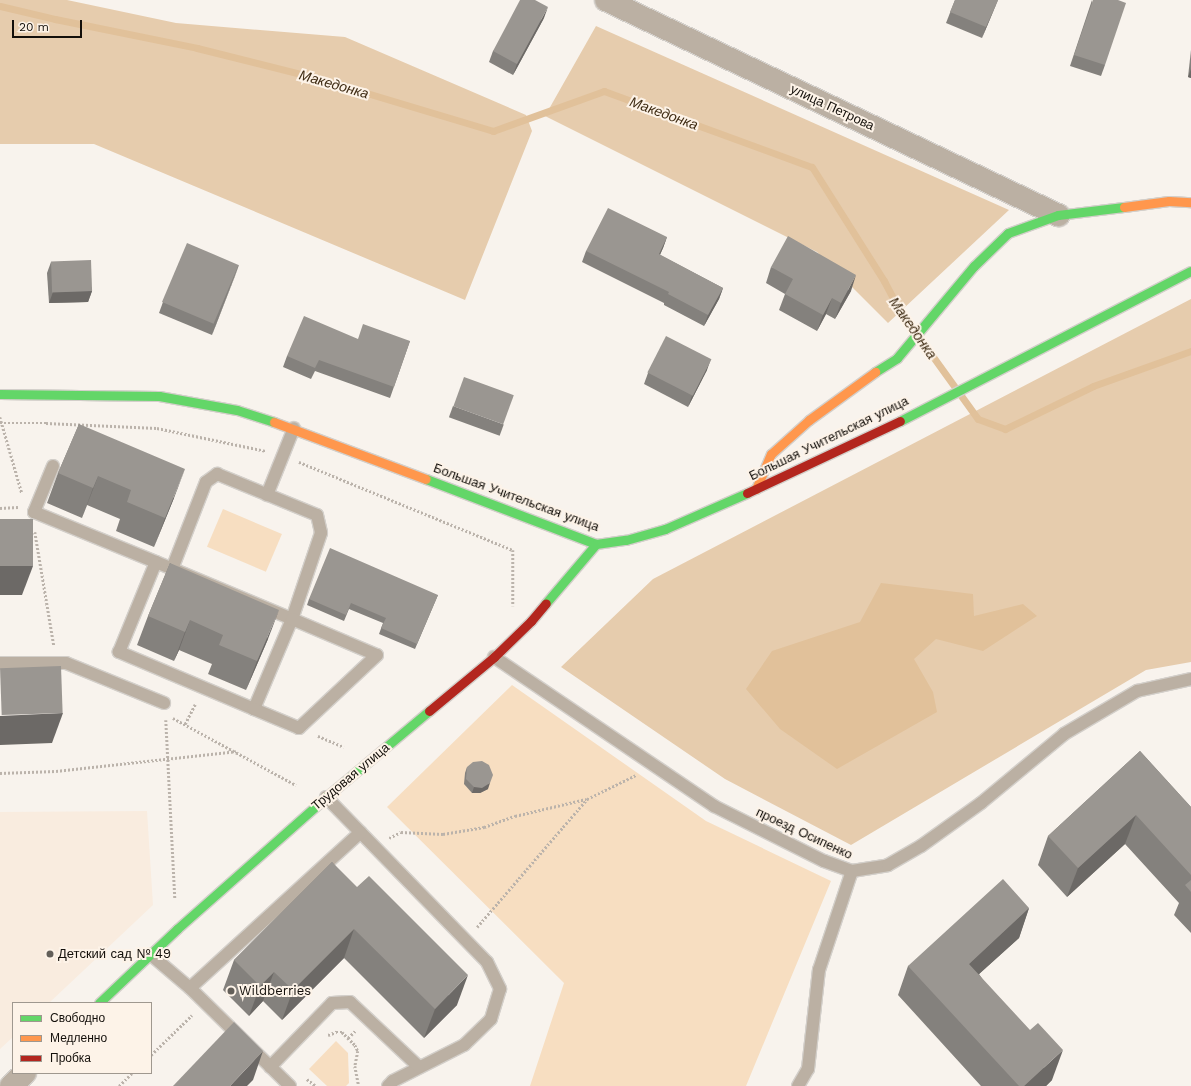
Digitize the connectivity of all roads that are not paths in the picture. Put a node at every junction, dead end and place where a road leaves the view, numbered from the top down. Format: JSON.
{"nodes":[{"id":1,"x":606,"y":0,"type":"edge"},
{"id":2,"x":1191,"y":202,"type":"edge"},
{"id":3,"x":1058,"y":215,"type":"junction"},
{"id":4,"x":1191,"y":271,"type":"edge"},
{"id":5,"x":0,"y":394,"type":"edge"},
{"id":6,"x":294,"y":428,"type":"junction"},
{"id":7,"x":53,"y":466,"type":"dead end"},
{"id":8,"x":756,"y":489,"type":"junction"},
{"id":9,"x":268,"y":495,"type":"junction"},
{"id":10,"x":596,"y":544,"type":"junction"},
{"id":11,"x":156,"y":562,"type":"junction"},
{"id":12,"x":172,"y":569,"type":"junction"},
{"id":13,"x":292,"y":619,"type":"junction"},
{"id":14,"x":494,"y":657,"type":"junction"},
{"id":15,"x":0,"y":663,"type":"edge"},
{"id":16,"x":1191,"y":680,"type":"edge"},
{"id":17,"x":165,"y":708,"type":"road end"},
{"id":18,"x":254,"y":709,"type":"junction"},
{"id":19,"x":326,"y":797,"type":"junction"},
{"id":20,"x":361,"y":832,"type":"junction"},
{"id":21,"x":852,"y":871,"type":"junction"},
{"id":22,"x":150,"y":954,"type":"junction"},
{"id":23,"x":190,"y":988,"type":"junction"},
{"id":24,"x":100,"y":1002,"type":"edge"},
{"id":25,"x":270,"y":1067,"type":"junction"},
{"id":26,"x":419,"y":1067,"type":"junction"},
{"id":27,"x":24,"y":1074,"type":"edge"},
{"id":28,"x":11,"y":1086,"type":"edge"},
{"id":29,"x":290,"y":1086,"type":"edge"},
{"id":30,"x":388,"y":1086,"type":"edge"},
{"id":31,"x":798,"y":1086,"type":"edge"}],
"edges":[{"from":1,"to":3,"type":"street","name":"улица Петрова"},
{"from":2,"to":3,"type":"main road"},
{"from":3,"to":8,"type":"main road"},
{"from":4,"to":8,"type":"main road","name":"Большая Учительская улица"},
{"from":5,"to":6,"type":"main road","name":"Большая Учительская улица"},
{"from":6,"to":9,"type":"lane"},
{"from":6,"to":10,"type":"main road","name":"Большая Учительская улица"},
{"from":7,"to":11,"type":"lane"},
{"from":8,"to":10,"type":"main road","name":"Большая Учительская улица"},
{"from":9,"to":12,"type":"lane"},
{"from":9,"to":13,"type":"lane"},
{"from":10,"to":14,"type":"main road","name":"Трудовая улица"},
{"from":11,"to":12,"type":"lane"},
{"from":11,"to":18,"type":"lane"},
{"from":12,"to":13,"type":"lane"},
{"from":13,"to":18,"type":"lane"},
{"from":13,"to":18,"type":"lane"},
{"from":14,"to":19,"type":"main road","name":"Трудовая улица"},
{"from":14,"to":21,"type":"lane","name":"проезд Осипенко"},
{"from":15,"to":17,"type":"lane"},
{"from":16,"to":21,"type":"lane","name":"проезд Осипенко"},
{"from":19,"to":20,"type":"lane"},
{"from":19,"to":22,"type":"main road","name":"Трудовая улица"},
{"from":20,"to":23,"type":"lane"},
{"from":20,"to":26,"type":"lane"},
{"from":21,"to":31,"type":"lane"},
{"from":22,"to":23,"type":"lane"},
{"from":22,"to":24,"type":"main road","name":"Трудовая улица"},
{"from":23,"to":25,"type":"lane"},
{"from":25,"to":26,"type":"lane"},
{"from":25,"to":29,"type":"lane"},
{"from":26,"to":30,"type":"lane"},
{"from":27,"to":28,"type":"street"}]}
